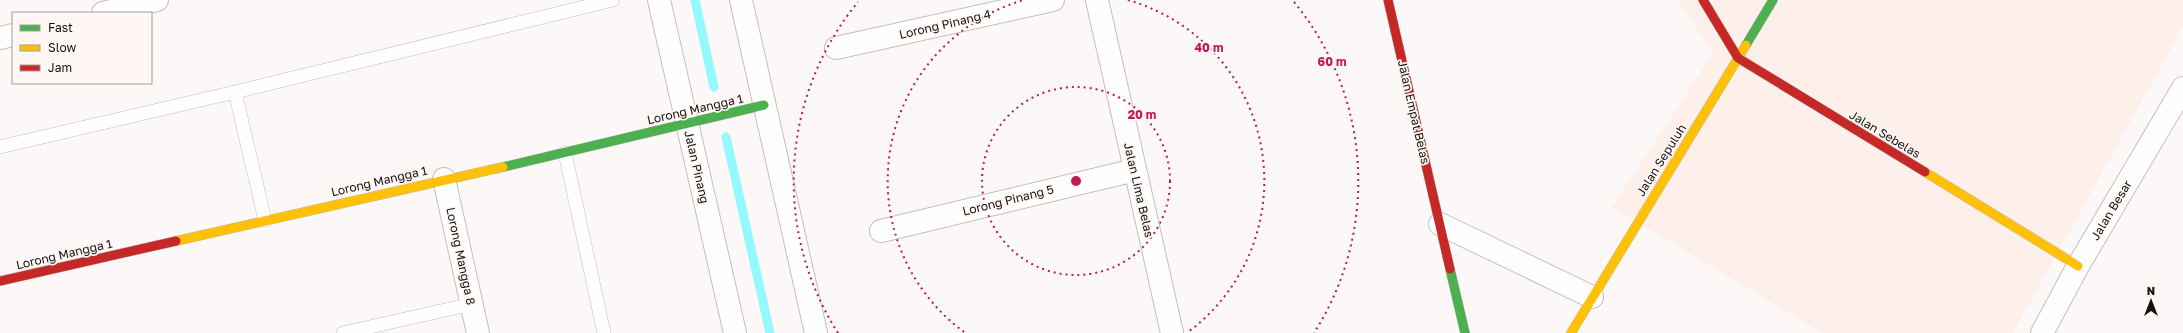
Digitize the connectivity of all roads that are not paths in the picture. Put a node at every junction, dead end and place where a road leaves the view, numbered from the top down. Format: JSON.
{"nodes":[{"id":1,"x":157,"y":0,"type":"edge"},
{"id":2,"x":613,"y":0,"type":"edge"},
{"id":3,"x":660,"y":0,"type":"edge"},
{"id":4,"x":741,"y":0,"type":"edge"},
{"id":5,"x":1053,"y":0,"type":"edge"},
{"id":6,"x":1097,"y":0,"type":"edge"},
{"id":7,"x":1388,"y":0,"type":"edge"},
{"id":8,"x":1703,"y":0,"type":"edge"},
{"id":9,"x":1773,"y":0,"type":"edge"},
{"id":10,"x":107,"y":12,"type":"edge"},
{"id":11,"x":12,"y":35,"type":"edge"},
{"id":12,"x":0,"y":38,"type":"edge"},
{"id":13,"x":836,"y":48,"type":"dead end"},
{"id":14,"x":1738,"y":58,"type":"junction"},
{"id":15,"x":2183,"y":88,"type":"edge"},
{"id":16,"x":235,"y":92,"type":"junction"},
{"id":17,"x":764,"y":105,"type":"junction"},
{"id":18,"x":687,"y":122,"type":"junction"},
{"id":19,"x":0,"y":147,"type":"edge"},
{"id":20,"x":565,"y":153,"type":"junction"},
{"id":21,"x":1135,"y":170,"type":"junction"},
{"id":22,"x":444,"y":178,"type":"junction"},
{"id":23,"x":265,"y":220,"type":"junction"},
{"id":24,"x":1440,"y":224,"type":"junction"},
{"id":25,"x":881,"y":231,"type":"dead end"},
{"id":26,"x":2078,"y":266,"type":"junction"},
{"id":27,"x":0,"y":281,"type":"edge"},
{"id":28,"x":1592,"y":297,"type":"junction"},
{"id":29,"x":472,"y":304,"type":"junction"},
{"id":30,"x":343,"y":333,"type":"edge"},
{"id":31,"x":478,"y":333,"type":"edge"},
{"id":32,"x":604,"y":333,"type":"edge"},
{"id":33,"x":735,"y":333,"type":"edge"},
{"id":34,"x":816,"y":333,"type":"edge"},
{"id":35,"x":1172,"y":333,"type":"edge"},
{"id":36,"x":1465,"y":333,"type":"edge"},
{"id":37,"x":1571,"y":333,"type":"edge"},
{"id":38,"x":2042,"y":333,"type":"edge"}],
"edges":[{"from":1,"to":10,"type":"street"},
{"from":2,"to":16,"type":"lane"},
{"from":3,"to":18,"type":"street","name":"Jalan Pinang"},
{"from":4,"to":17,"type":"street"},
{"from":5,"to":13,"type":"street","name":"Lorong Pinang 4"},
{"from":6,"to":21,"type":"street","name":"Jalan Lima Belas"},
{"from":7,"to":24,"type":"street","name":"Jalan Empat Belas"},
{"from":8,"to":14,"type":"street","name":"Jalan Sebelas"},
{"from":9,"to":14,"type":"street","name":"Jalan Sepuluh"},
{"from":11,"to":12,"type":"street"},
{"from":14,"to":26,"type":"street","name":"Jalan Sebelas"},
{"from":14,"to":28,"type":"street","name":"Jalan Sepuluh"},
{"from":15,"to":26,"type":"street","name":"Jalan Besar"},
{"from":16,"to":19,"type":"lane"},
{"from":16,"to":23,"type":"lane"},
{"from":17,"to":18,"type":"street","name":"Lorong Mangga 1"},
{"from":17,"to":34,"type":"street"},
{"from":18,"to":20,"type":"street","name":"Lorong Mangga 1"},
{"from":18,"to":33,"type":"street","name":"Jalan Pinang"},
{"from":20,"to":22,"type":"street","name":"Lorong Mangga 1"},
{"from":20,"to":32,"type":"lane"},
{"from":21,"to":25,"type":"street","name":"Lorong Pinang 5"},
{"from":21,"to":35,"type":"street","name":"Jalan Lima Belas"},
{"from":22,"to":23,"type":"street","name":"Lorong Mangga 1"},
{"from":22,"to":29,"type":"street","name":"Lorong Mangga 8"},
{"from":23,"to":27,"type":"street","name":"Lorong Mangga 1"},
{"from":24,"to":28,"type":"street"},
{"from":24,"to":36,"type":"street","name":"Jalan Empat Belas"},
{"from":26,"to":38,"type":"street","name":"Jalan Besar"},
{"from":28,"to":37,"type":"street","name":"Jalan Sepuluh"},
{"from":29,"to":30,"type":"lane"},
{"from":29,"to":31,"type":"street","name":"Lorong Mangga 8"}]}
